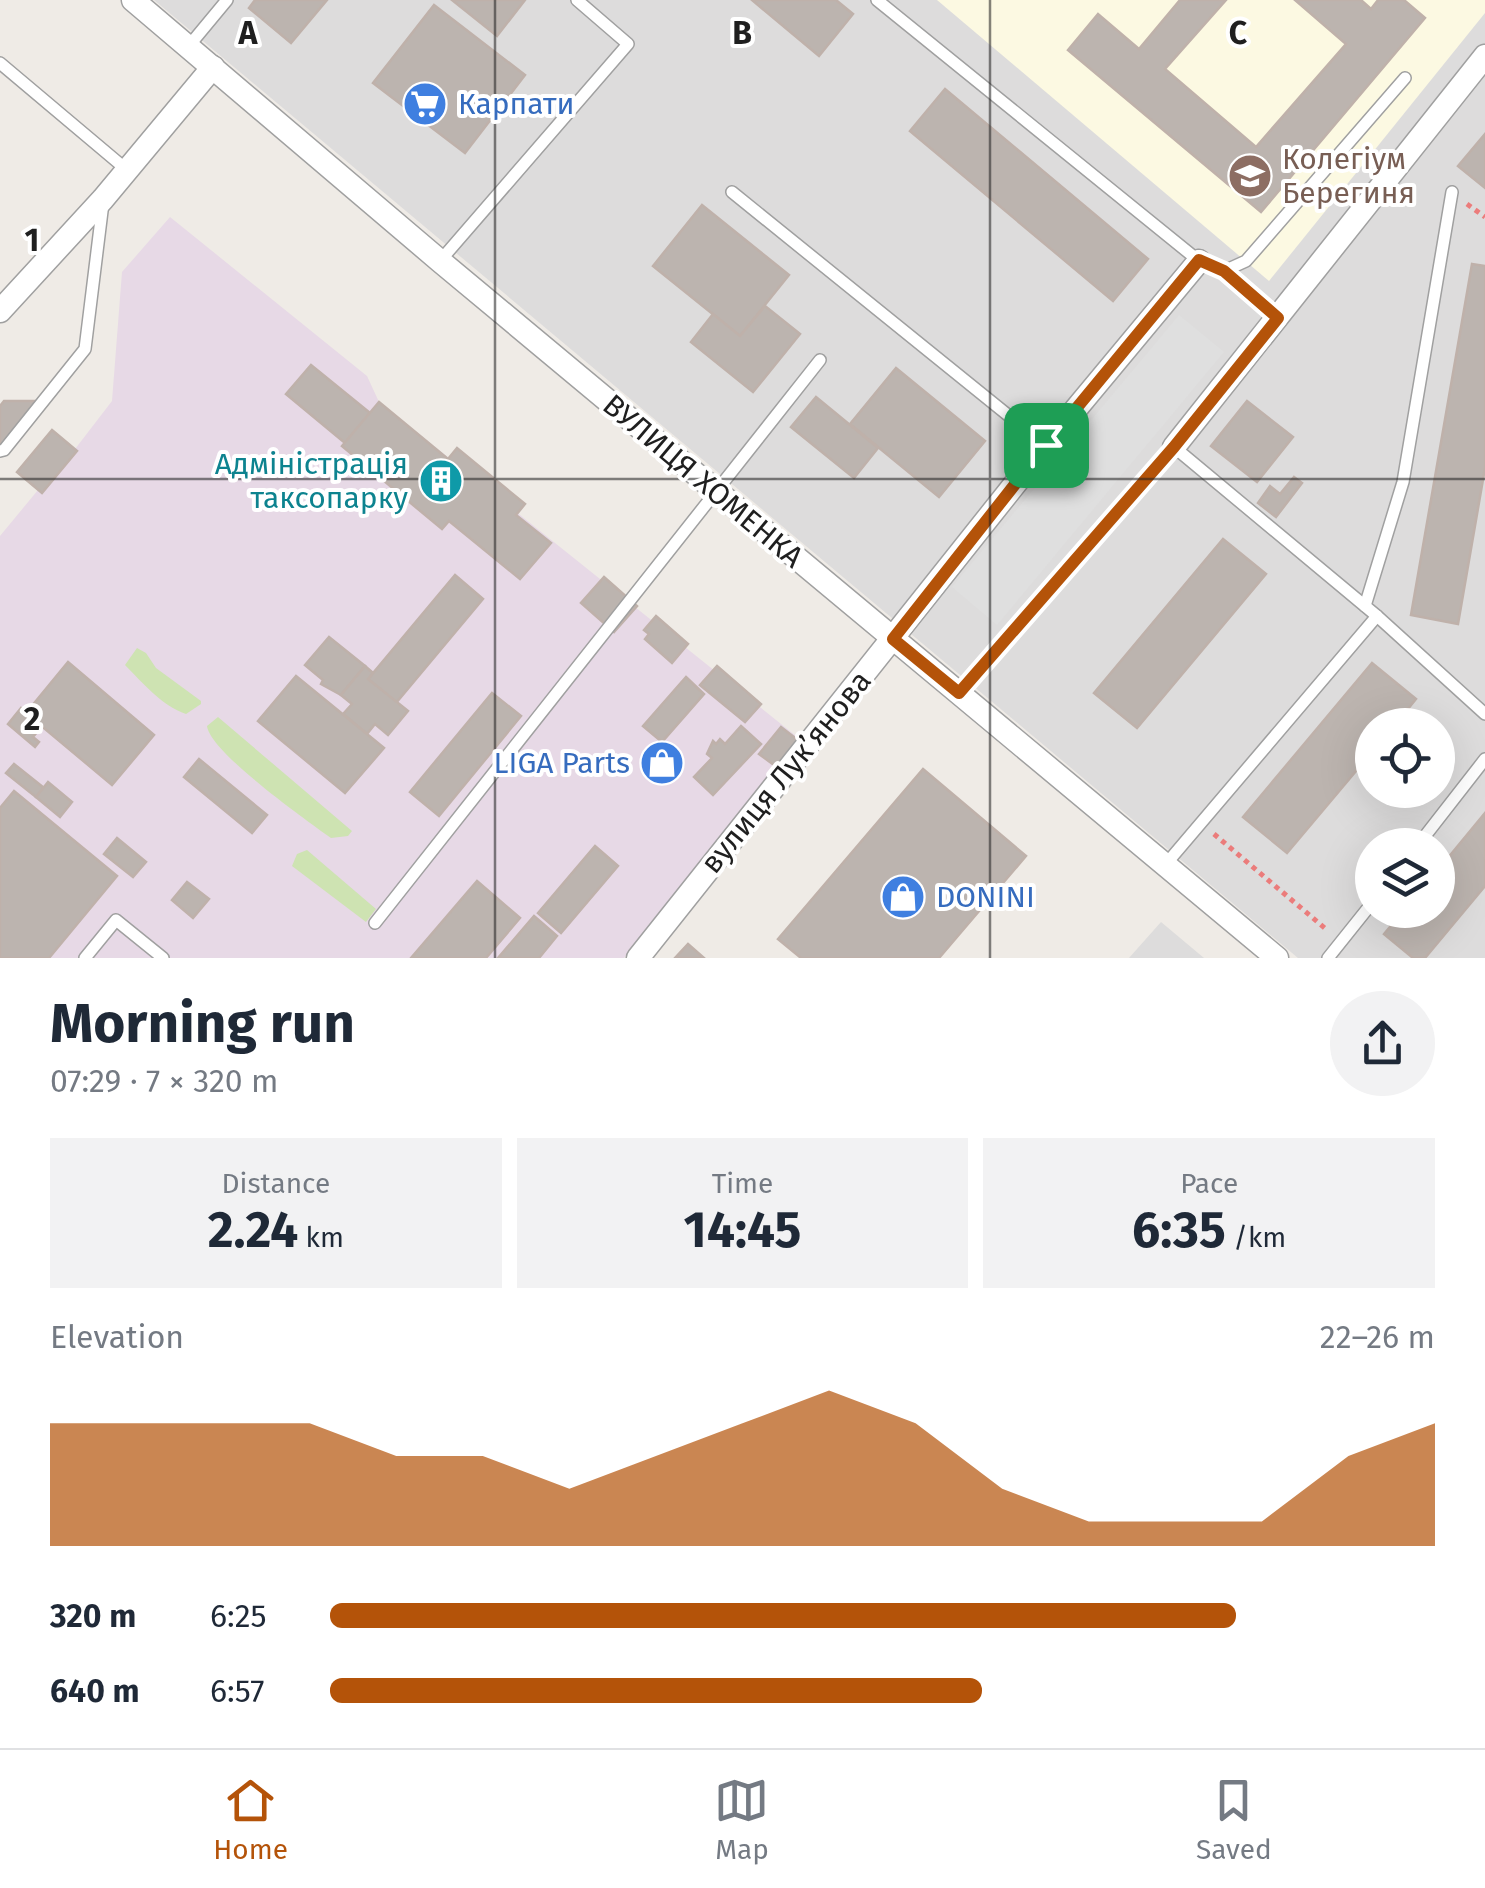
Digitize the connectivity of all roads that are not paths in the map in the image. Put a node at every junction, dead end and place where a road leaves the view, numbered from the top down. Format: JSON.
{"nodes":[{"id":1,"x":133,"y":0,"type":"edge"},
{"id":2,"x":227,"y":0,"type":"edge"},
{"id":3,"x":576,"y":0,"type":"edge"},
{"id":4,"x":877,"y":0,"type":"edge"},
{"id":5,"x":188,"y":47,"type":"junction"},
{"id":6,"x":1485,"y":56,"type":"edge"},
{"id":7,"x":0,"y":63,"type":"edge"},
{"id":8,"x":213,"y":67,"type":"junction"},
{"id":9,"x":1405,"y":78,"type":"dead end"},
{"id":10,"x":127,"y":170,"type":"junction"},
{"id":11,"x":732,"y":192,"type":"dead end"},
{"id":12,"x":1452,"y":192,"type":"dead end"},
{"id":13,"x":103,"y":199,"type":"junction"},
{"id":14,"x":1199,"y":260,"type":"junction"},
{"id":15,"x":440,"y":261,"type":"junction"},
{"id":16,"x":0,"y":311,"type":"edge"},
{"id":17,"x":820,"y":360,"type":"dead end"},
{"id":18,"x":1046,"y":445,"type":"junction"},
{"id":19,"x":1174,"y":447,"type":"joint"},
{"id":20,"x":0,"y":451,"type":"edge"},
{"id":21,"x":1077,"y":471,"type":"dead end"},
{"id":22,"x":716,"y":492,"type":"junction"},
{"id":23,"x":1365,"y":606,"type":"junction"},
{"id":24,"x":1378,"y":616,"type":"junction"},
{"id":25,"x":893,"y":639,"type":"junction"},
{"id":26,"x":1485,"y":714,"type":"edge"},
{"id":27,"x":1485,"y":758,"type":"edge"},
{"id":28,"x":1431,"y":828,"type":"edge"},
{"id":29,"x":1166,"y":864,"type":"junction"},
{"id":30,"x":375,"y":923,"type":"dead end"},
{"id":31,"x":1355,"y":925,"type":"edge"},
{"id":32,"x":86,"y":958,"type":"edge"},
{"id":33,"x":163,"y":958,"type":"edge"},
{"id":34,"x":638,"y":958,"type":"edge"},
{"id":35,"x":1278,"y":958,"type":"edge"},
{"id":36,"x":1328,"y":958,"type":"edge"}],
"edges":[{"from":1,"to":5,"type":"street","name":"ВУЛИЦЯ ХОМЕНКА"},
{"from":2,"to":5,"type":"lane"},
{"from":3,"to":15,"type":"lane"},
{"from":4,"to":14,"type":"lane"},
{"from":5,"to":8,"type":"street","name":"ВУЛИЦЯ ХОМЕНКА"},
{"from":6,"to":19,"type":"street"},
{"from":7,"to":10,"type":"lane"},
{"from":8,"to":10,"type":"street"},
{"from":8,"to":15,"type":"street","name":"ВУЛИЦЯ ХОМЕНКА"},
{"from":9,"to":14,"type":"lane"},
{"from":10,"to":13,"type":"street"},
{"from":11,"to":18,"type":"lane"},
{"from":12,"to":23,"type":"lane"},
{"from":13,"to":16,"type":"street"},
{"from":13,"to":20,"type":"lane"},
{"from":14,"to":18,"type":"street","name":"вулиця Лукʼянова"},
{"from":15,"to":22,"type":"street","name":"ВУЛИЦЯ ХОМЕНКА"},
{"from":17,"to":22,"type":"lane"},
{"from":18,"to":21,"type":"lane"},
{"from":18,"to":25,"type":"street","name":"вулиця Лукʼянова"},
{"from":19,"to":23,"type":"lane"},
{"from":22,"to":25,"type":"street","name":"ВУЛИЦЯ ХОМЕНКА"},
{"from":22,"to":30,"type":"lane"},
{"from":23,"to":24,"type":"lane"},
{"from":24,"to":26,"type":"lane"},
{"from":24,"to":29,"type":"lane"},
{"from":25,"to":29,"type":"street","name":"ВУЛИЦЯ ХОМЕНКА"},
{"from":25,"to":34,"type":"street","name":"вулиця Лукʼянова"},
{"from":27,"to":28,"type":"lane"},
{"from":29,"to":35,"type":"street","name":"ВУЛИЦЯ ХОМЕНКА"},
{"from":31,"to":36,"type":"lane"},
{"from":32,"to":33,"type":"lane"}]}
